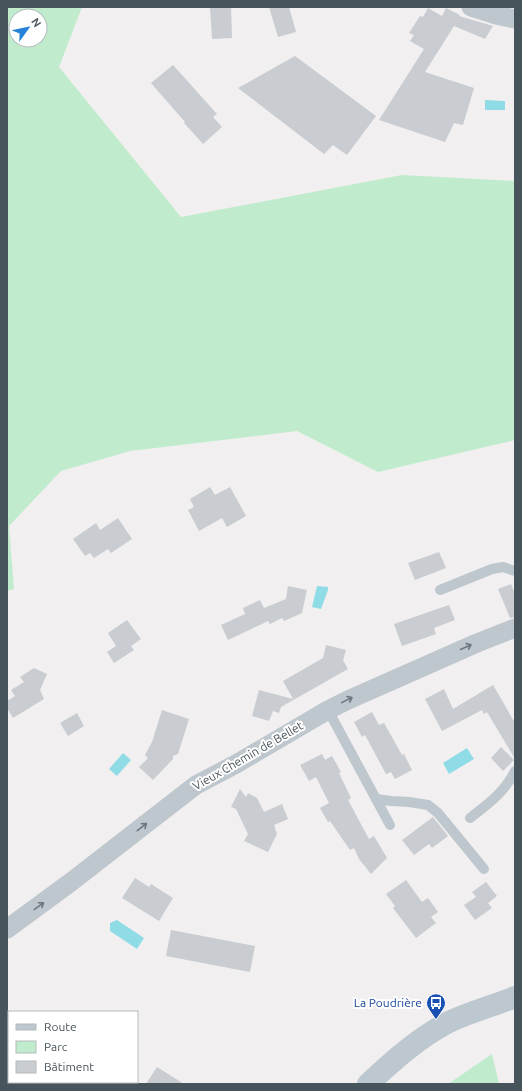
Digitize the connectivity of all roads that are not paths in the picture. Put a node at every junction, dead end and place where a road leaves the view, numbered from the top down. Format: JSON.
{"nodes":[{"id":1,"x":471,"y":7,"type":"edge"},
{"id":2,"x":515,"y":19,"type":"edge"},
{"id":3,"x":515,"y":571,"type":"edge"},
{"id":4,"x":440,"y":590,"type":"dead end"},
{"id":5,"x":515,"y":628,"type":"edge"},
{"id":6,"x":328,"y":710,"type":"junction"},
{"id":7,"x":515,"y":771,"type":"edge"},
{"id":8,"x":376,"y":799,"type":"junction"},
{"id":9,"x":470,"y":818,"type":"dead end"},
{"id":10,"x":390,"y":825,"type":"dead end"},
{"id":11,"x":484,"y":869,"type":"dead end"},
{"id":12,"x":7,"y":928,"type":"edge"},
{"id":13,"x":515,"y":997,"type":"edge"},
{"id":14,"x":368,"y":1084,"type":"edge"}],
"edges":[{"from":1,"to":2,"type":"street"},
{"from":3,"to":4,"type":"lane"},
{"from":6,"to":5,"type":"street","name":"Vieux Chemin de Bellet","one_way":true},
{"from":6,"to":8,"type":"lane"},
{"from":12,"to":6,"type":"street","name":"Vieux Chemin de Bellet","one_way":true},
{"from":7,"to":9,"type":"lane"},
{"from":8,"to":10,"type":"lane"},
{"from":8,"to":11,"type":"lane"},
{"from":13,"to":14,"type":"main road"}]}
